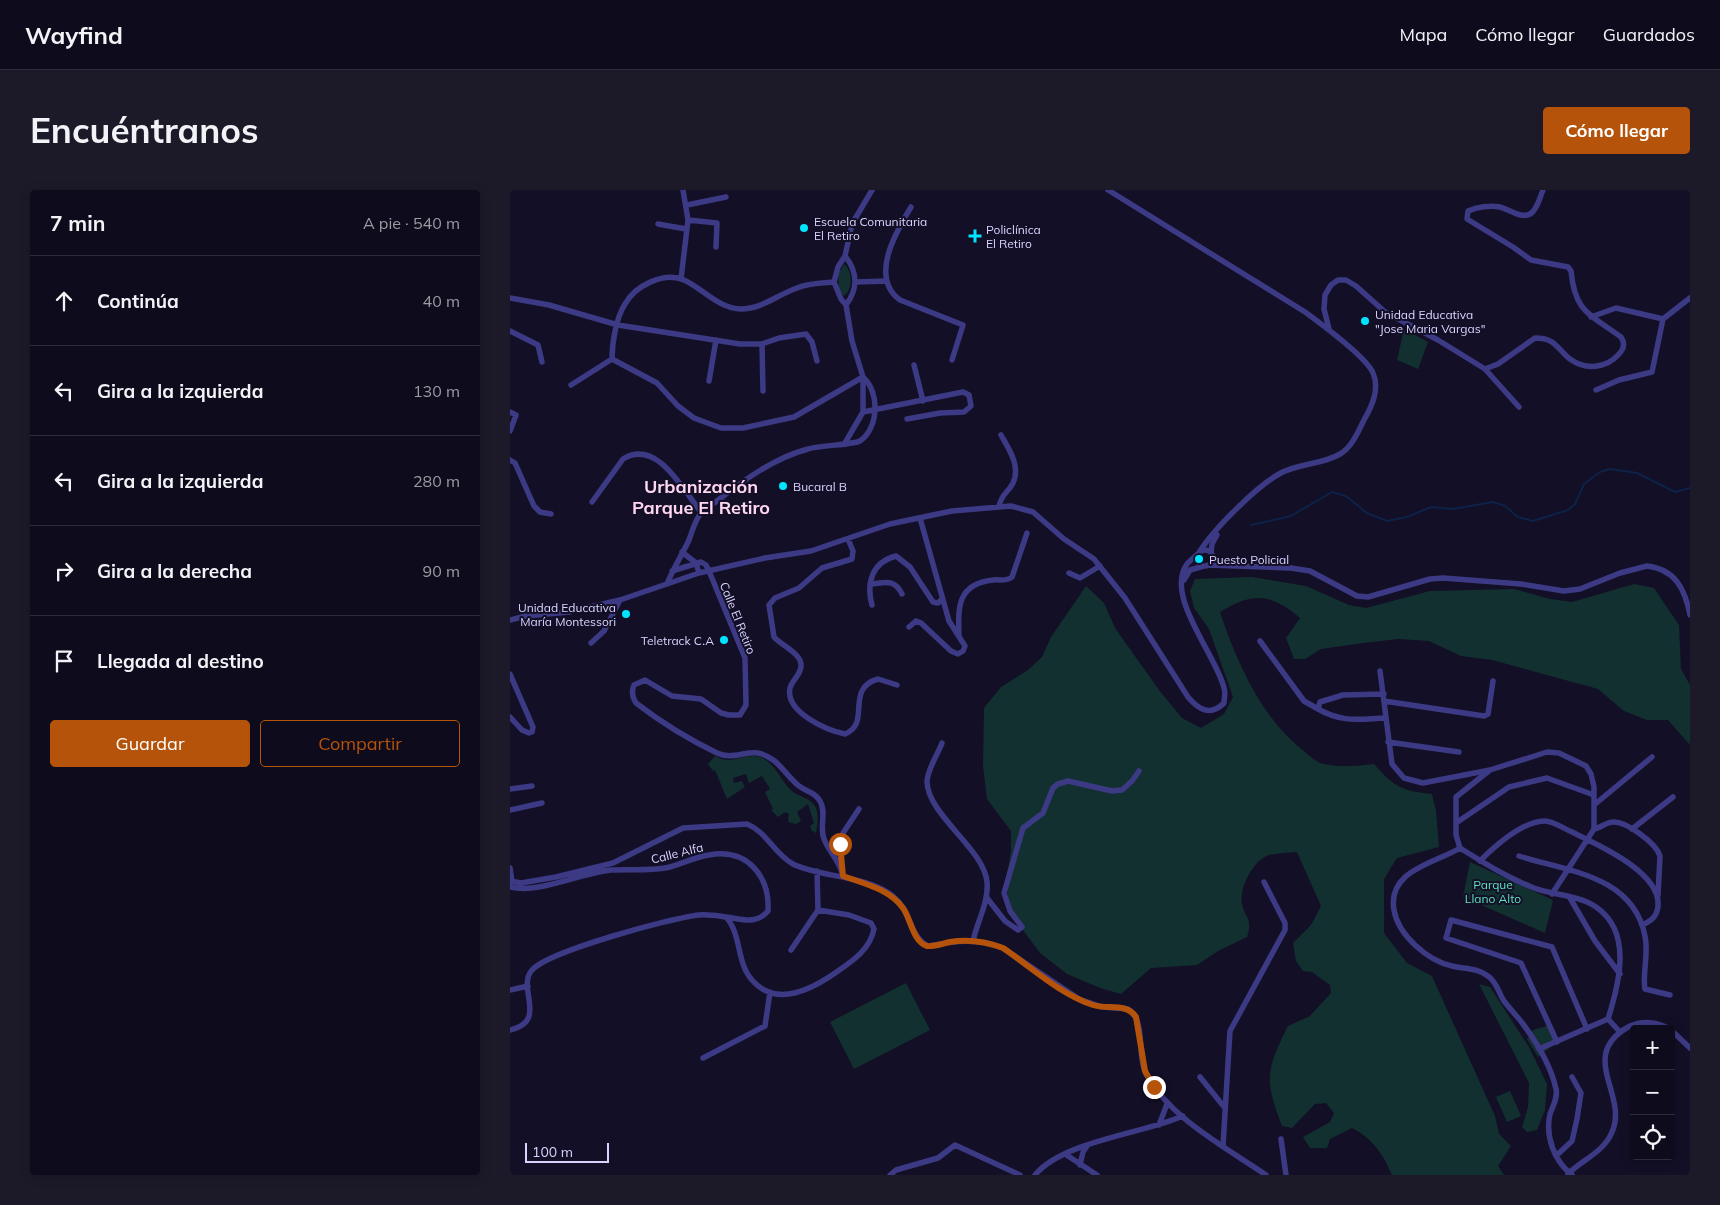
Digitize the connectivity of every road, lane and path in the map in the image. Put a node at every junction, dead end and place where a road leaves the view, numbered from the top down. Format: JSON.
{"nodes":[{"id":1,"x":683,"y":190,"type":"edge"},
{"id":2,"x":872,"y":190,"type":"edge"},
{"id":3,"x":1108,"y":190,"type":"edge"},
{"id":4,"x":1543,"y":190,"type":"edge"},
{"id":5,"x":726,"y":197,"type":"dead end"},
{"id":6,"x":687,"y":205,"type":"junction"},
{"id":7,"x":911,"y":207,"type":"dead end"},
{"id":8,"x":688,"y":220,"type":"junction"},
{"id":9,"x":658,"y":224,"type":"dead end"},
{"id":10,"x":686,"y":229,"type":"junction"},
{"id":11,"x":716,"y":247,"type":"dead end"},
{"id":12,"x":845,"y":256,"type":"junction"},
{"id":13,"x":681,"y":278,"type":"junction"},
{"id":14,"x":887,"y":281,"type":"junction"},
{"id":15,"x":834,"y":282,"type":"junction"},
{"id":16,"x":856,"y":282,"type":"junction"},
{"id":17,"x":510,"y":298,"type":"edge"},
{"id":18,"x":1690,"y":298,"type":"edge"},
{"id":19,"x":846,"y":305,"type":"junction"},
{"id":20,"x":1324,"y":310,"type":"junction"},
{"id":21,"x":1591,"y":317,"type":"junction"},
{"id":22,"x":1314,"y":319,"type":"junction"},
{"id":23,"x":1662,"y":319,"type":"junction"},
{"id":24,"x":618,"y":325,"type":"junction"},
{"id":25,"x":1329,"y":329,"type":"junction"},
{"id":26,"x":510,"y":331,"type":"edge"},
{"id":27,"x":716,"y":340,"type":"junction"},
{"id":28,"x":762,"y":344,"type":"junction"},
{"id":29,"x":612,"y":359,"type":"junction"},
{"id":30,"x":952,"y":360,"type":"dead end"},
{"id":31,"x":817,"y":361,"type":"dead end"},
{"id":32,"x":542,"y":362,"type":"dead end"},
{"id":33,"x":914,"y":365,"type":"dead end"},
{"id":34,"x":1485,"y":369,"type":"junction"},
{"id":35,"x":863,"y":377,"type":"junction"},
{"id":36,"x":709,"y":381,"type":"dead end"},
{"id":37,"x":571,"y":385,"type":"dead end"},
{"id":38,"x":1596,"y":390,"type":"dead end"},
{"id":39,"x":763,"y":391,"type":"dead end"},
{"id":40,"x":923,"y":401,"type":"junction"},
{"id":41,"x":1520,"y":407,"type":"dead end"},
{"id":42,"x":875,"y":411,"type":"junction"},
{"id":43,"x":510,"y":412,"type":"edge"},
{"id":44,"x":863,"y":412,"type":"junction"},
{"id":45,"x":907,"y":419,"type":"dead end"},
{"id":46,"x":510,"y":431,"type":"edge"},
{"id":47,"x":1001,"y":435,"type":"dead end"},
{"id":48,"x":844,"y":443,"type":"junction"},
{"id":49,"x":510,"y":460,"type":"edge"},
{"id":50,"x":592,"y":502,"type":"dead end"},
{"id":51,"x":999,"y":506,"type":"junction"},
{"id":52,"x":701,"y":512,"type":"junction"},
{"id":53,"x":551,"y":514,"type":"dead end"},
{"id":54,"x":920,"y":518,"type":"junction"},
{"id":55,"x":1220,"y":528,"type":"junction"},
{"id":56,"x":1027,"y":532,"type":"dead end"},
{"id":57,"x":848,"y":539,"type":"junction"},
{"id":58,"x":682,"y":552,"type":"junction"},
{"id":59,"x":1199,"y":552,"type":"junction"},
{"id":60,"x":1212,"y":555,"type":"junction"},
{"id":61,"x":696,"y":563,"type":"junction"},
{"id":62,"x":1207,"y":565,"type":"junction"},
{"id":63,"x":1100,"y":566,"type":"junction"},
{"id":64,"x":1223,"y":566,"type":"junction"},
{"id":65,"x":709,"y":570,"type":"junction"},
{"id":66,"x":672,"y":571,"type":"junction"},
{"id":67,"x":699,"y":573,"type":"junction"},
{"id":68,"x":1069,"y":573,"type":"dead end"},
{"id":69,"x":1183,"y":582,"type":"junction"},
{"id":70,"x":667,"y":584,"type":"junction"},
{"id":71,"x":870,"y":584,"type":"junction"},
{"id":72,"x":902,"y":594,"type":"dead end"},
{"id":73,"x":942,"y":599,"type":"junction"},
{"id":74,"x":620,"y":600,"type":"junction"},
{"id":75,"x":872,"y":605,"type":"dead end"},
{"id":76,"x":1690,"y":615,"type":"edge"},
{"id":77,"x":510,"y":620,"type":"edge"},
{"id":78,"x":909,"y":627,"type":"dead end"},
{"id":79,"x":959,"y":636,"type":"junction"},
{"id":80,"x":1260,"y":641,"type":"dead end"},
{"id":81,"x":591,"y":643,"type":"dead end"},
{"id":82,"x":1380,"y":671,"type":"dead end"},
{"id":83,"x":510,"y":674,"type":"edge"},
{"id":84,"x":1493,"y":681,"type":"dead end"},
{"id":85,"x":897,"y":685,"type":"dead end"},
{"id":86,"x":1384,"y":698,"type":"junction"},
{"id":87,"x":1318,"y":709,"type":"junction"},
{"id":88,"x":510,"y":717,"type":"edge"},
{"id":89,"x":1386,"y":718,"type":"junction"},
{"id":90,"x":1388,"y":742,"type":"junction"},
{"id":91,"x":942,"y":743,"type":"dead end"},
{"id":92,"x":1459,"y":752,"type":"dead end"},
{"id":93,"x":1652,"y":757,"type":"dead end"},
{"id":94,"x":1490,"y":770,"type":"junction"},
{"id":95,"x":1139,"y":771,"type":"dead end"},
{"id":96,"x":532,"y":786,"type":"dead end"},
{"id":97,"x":510,"y":789,"type":"edge"},
{"id":98,"x":1594,"y":795,"type":"junction"},
{"id":99,"x":1673,"y":797,"type":"dead end"},
{"id":100,"x":542,"y":803,"type":"dead end"},
{"id":101,"x":1594,"y":805,"type":"junction"},
{"id":102,"x":859,"y":809,"type":"dead end"},
{"id":103,"x":510,"y":810,"type":"edge"},
{"id":104,"x":1456,"y":823,"type":"junction"},
{"id":105,"x":1594,"y":829,"type":"junction"},
{"id":106,"x":1632,"y":829,"type":"junction"},
{"id":107,"x":1587,"y":840,"type":"junction"},
{"id":108,"x":1460,"y":848,"type":"junction"},
{"id":109,"x":1519,"y":856,"type":"dead end"},
{"id":110,"x":1480,"y":861,"type":"junction"},
{"id":111,"x":841,"y":866,"type":"junction"},
{"id":112,"x":510,"y":868,"type":"edge"},
{"id":113,"x":1566,"y":870,"type":"junction"},
{"id":114,"x":818,"y":872,"type":"junction"},
{"id":115,"x":843,"y":876,"type":"junction"},
{"id":116,"x":1264,"y":882,"type":"dead end"},
{"id":117,"x":511,"y":883,"type":"edge"},
{"id":118,"x":1552,"y":894,"type":"junction"},
{"id":119,"x":1658,"y":895,"type":"junction"},
{"id":120,"x":987,"y":898,"type":"junction"},
{"id":121,"x":1570,"y":898,"type":"junction"},
{"id":122,"x":818,"y":910,"type":"junction"},
{"id":123,"x":726,"y":917,"type":"junction"},
{"id":124,"x":1642,"y":925,"type":"junction"},
{"id":125,"x":973,"y":941,"type":"junction"},
{"id":126,"x":791,"y":950,"type":"dead end"},
{"id":127,"x":1620,"y":974,"type":"junction"},
{"id":128,"x":528,"y":986,"type":"junction"},
{"id":129,"x":510,"y":990,"type":"edge"},
{"id":130,"x":770,"y":992,"type":"junction"},
{"id":131,"x":1670,"y":995,"type":"dead end"},
{"id":132,"x":1608,"y":1019,"type":"junction"},
{"id":133,"x":1634,"y":1025,"type":"edge"},
{"id":134,"x":1662,"y":1025,"type":"edge"},
{"id":135,"x":1630,"y":1027,"type":"edge"},
{"id":136,"x":1588,"y":1029,"type":"junction"},
{"id":137,"x":510,"y":1030,"type":"edge"},
{"id":138,"x":1620,"y":1032,"type":"junction"},
{"id":139,"x":1675,"y":1033,"type":"edge"},
{"id":140,"x":1557,"y":1042,"type":"junction"},
{"id":141,"x":1690,"y":1048,"type":"edge"},
{"id":142,"x":1539,"y":1049,"type":"junction"},
{"id":143,"x":703,"y":1058,"type":"dead end"},
{"id":144,"x":1200,"y":1077,"type":"dead end"},
{"id":145,"x":1572,"y":1077,"type":"dead end"},
{"id":146,"x":1167,"y":1104,"type":"junction"},
{"id":147,"x":1225,"y":1108,"type":"junction"},
{"id":148,"x":1183,"y":1116,"type":"junction"},
{"id":149,"x":1160,"y":1125,"type":"junction"},
{"id":150,"x":1281,"y":1139,"type":"dead end"},
{"id":151,"x":1087,"y":1146,"type":"junction"},
{"id":152,"x":1223,"y":1146,"type":"junction"},
{"id":153,"x":1065,"y":1154,"type":"junction"},
{"id":154,"x":1557,"y":1155,"type":"junction"},
{"id":155,"x":1080,"y":1165,"type":"junction"},
{"id":156,"x":1569,"y":1174,"type":"edge"},
{"id":157,"x":890,"y":1175,"type":"edge"},
{"id":158,"x":1020,"y":1175,"type":"edge"},
{"id":159,"x":1035,"y":1175,"type":"edge"},
{"id":160,"x":1097,"y":1175,"type":"edge"},
{"id":161,"x":1266,"y":1175,"type":"edge"},
{"id":162,"x":1286,"y":1175,"type":"edge"}],
"edges":[{"from":1,"to":6,"type":"street"},
{"from":2,"to":12,"type":"street"},
{"from":3,"to":22,"type":"street"},
{"from":4,"to":21,"type":"street"},
{"from":5,"to":6,"type":"street"},
{"from":6,"to":8,"type":"street"},
{"from":7,"to":14,"type":"street"},
{"from":8,"to":10,"type":"street"},
{"from":8,"to":11,"type":"street"},
{"from":9,"to":10,"type":"street"},
{"from":10,"to":13,"type":"street"},
{"from":12,"to":15,"type":"street"},
{"from":12,"to":16,"type":"street"},
{"from":13,"to":15,"type":"street"},
{"from":13,"to":24,"type":"street"},
{"from":14,"to":16,"type":"street"},
{"from":14,"to":30,"type":"street"},
{"from":15,"to":19,"type":"street"},
{"from":16,"to":19,"type":"street"},
{"from":17,"to":24,"type":"street"},
{"from":18,"to":23,"type":"street"},
{"from":19,"to":35,"type":"street"},
{"from":20,"to":22,"type":"street"},
{"from":20,"to":25,"type":"street"},
{"from":20,"to":34,"type":"street"},
{"from":21,"to":23,"type":"street"},
{"from":21,"to":34,"type":"street"},
{"from":22,"to":25,"type":"street"},
{"from":23,"to":38,"type":"street"},
{"from":24,"to":27,"type":"street"},
{"from":24,"to":29,"type":"street"},
{"from":25,"to":55,"type":"street"},
{"from":26,"to":32,"type":"street"},
{"from":27,"to":28,"type":"street"},
{"from":27,"to":36,"type":"street"},
{"from":28,"to":31,"type":"street"},
{"from":28,"to":39,"type":"street"},
{"from":29,"to":35,"type":"street"},
{"from":29,"to":37,"type":"street"},
{"from":33,"to":40,"type":"street"},
{"from":34,"to":41,"type":"street"},
{"from":35,"to":42,"type":"street"},
{"from":35,"to":44,"type":"street"},
{"from":40,"to":42,"type":"street"},
{"from":40,"to":45,"type":"street"},
{"from":42,"to":44,"type":"street"},
{"from":42,"to":48,"type":"street"},
{"from":43,"to":46,"type":"street"},
{"from":44,"to":48,"type":"street"},
{"from":47,"to":51,"type":"street"},
{"from":48,"to":52,"type":"street"},
{"from":49,"to":53,"type":"street"},
{"from":50,"to":52,"type":"street"},
{"from":51,"to":54,"type":"street"},
{"from":51,"to":63,"type":"street"},
{"from":52,"to":58,"type":"street"},
{"from":54,"to":57,"type":"street"},
{"from":54,"to":73,"type":"street"},
{"from":55,"to":59,"type":"street"},
{"from":55,"to":60,"type":"street"},
{"from":56,"to":79,"type":"street"},
{"from":57,"to":65,"type":"street"},
{"from":57,"to":85,"type":"street"},
{"from":58,"to":61,"type":"street"},
{"from":58,"to":66,"type":"street"},
{"from":59,"to":60,"type":"street"},
{"from":59,"to":62,"type":"street"},
{"from":59,"to":69,"type":"street"},
{"from":60,"to":62,"type":"street"},
{"from":60,"to":64,"type":"street"},
{"from":61,"to":65,"type":"street"},
{"from":61,"to":66,"type":"street"},
{"from":61,"to":67,"type":"street"},
{"from":62,"to":64,"type":"street"},
{"from":62,"to":69,"type":"street"},
{"from":63,"to":68,"type":"street"},
{"from":63,"to":69,"type":"street"},
{"from":64,"to":76,"type":"street"},
{"from":65,"to":67,"type":"street"},
{"from":65,"to":111,"type":"street","name":"Calle El Retiro"},
{"from":66,"to":70,"type":"street"},
{"from":67,"to":70,"type":"street"},
{"from":70,"to":74,"type":"street"},
{"from":71,"to":72,"type":"street"},
{"from":71,"to":73,"type":"street"},
{"from":71,"to":75,"type":"street"},
{"from":73,"to":79,"type":"street"},
{"from":74,"to":77,"type":"street"},
{"from":74,"to":81,"type":"street"},
{"from":78,"to":79,"type":"street"},
{"from":80,"to":87,"type":"street"},
{"from":82,"to":86,"type":"street"},
{"from":83,"to":88,"type":"street"},
{"from":84,"to":86,"type":"street"},
{"from":86,"to":87,"type":"street"},
{"from":86,"to":89,"type":"street"},
{"from":87,"to":89,"type":"street"},
{"from":89,"to":90,"type":"street"},
{"from":90,"to":92,"type":"street"},
{"from":90,"to":94,"type":"street"},
{"from":91,"to":120,"type":"street"},
{"from":93,"to":101,"type":"street"},
{"from":94,"to":98,"type":"street"},
{"from":94,"to":104,"type":"street"},
{"from":95,"to":120,"type":"street"},
{"from":96,"to":97,"type":"street"},
{"from":98,"to":101,"type":"street"},
{"from":98,"to":104,"type":"street"},
{"from":99,"to":106,"type":"street"},
{"from":100,"to":103,"type":"street"},
{"from":101,"to":105,"type":"street"},
{"from":102,"to":111,"type":"street"},
{"from":104,"to":108,"type":"street"},
{"from":105,"to":106,"type":"street"},
{"from":105,"to":107,"type":"street"},
{"from":106,"to":119,"type":"street"},
{"from":107,"to":110,"type":"street"},
{"from":107,"to":113,"type":"street"},
{"from":107,"to":119,"type":"street"},
{"from":108,"to":110,"type":"street"},
{"from":108,"to":142,"type":"street"},
{"from":109,"to":113,"type":"street"},
{"from":110,"to":118,"type":"street"},
{"from":111,"to":115,"type":"street","name":"Calle El Retiro"},
{"from":112,"to":117,"type":"street"},
{"from":113,"to":118,"type":"street"},
{"from":113,"to":124,"type":"street"},
{"from":114,"to":115,"type":"street"},
{"from":114,"to":117,"type":"street"},
{"from":114,"to":122,"type":"street"},
{"from":115,"to":125,"type":"street"},
{"from":116,"to":147,"type":"street"},
{"from":117,"to":123,"type":"street","name":"Calle Alfa"},
{"from":118,"to":121,"type":"street"},
{"from":119,"to":124,"type":"street"},
{"from":120,"to":125,"type":"street"},
{"from":121,"to":127,"type":"street"},
{"from":121,"to":127,"type":"street"},
{"from":122,"to":126,"type":"street"},
{"from":122,"to":130,"type":"street"},
{"from":123,"to":128,"type":"street"},
{"from":123,"to":130,"type":"street"},
{"from":124,"to":131,"type":"street"},
{"from":125,"to":146,"type":"street"},
{"from":127,"to":132,"type":"street"},
{"from":128,"to":129,"type":"street"},
{"from":128,"to":137,"type":"street"},
{"from":130,"to":143,"type":"street"},
{"from":132,"to":136,"type":"street"},
{"from":132,"to":138,"type":"street"},
{"from":133,"to":134,"type":"street"},
{"from":135,"to":138,"type":"street"},
{"from":136,"to":140,"type":"street"},
{"from":136,"to":140,"type":"street"},
{"from":138,"to":156,"type":"street"},
{"from":139,"to":141,"type":"street"},
{"from":140,"to":142,"type":"street"},
{"from":142,"to":154,"type":"street"},
{"from":144,"to":147,"type":"street"},
{"from":145,"to":154,"type":"street"},
{"from":146,"to":148,"type":"street"},
{"from":146,"to":149,"type":"street"},
{"from":147,"to":152,"type":"street"},
{"from":148,"to":149,"type":"street"},
{"from":148,"to":152,"type":"street"},
{"from":149,"to":151,"type":"street"},
{"from":150,"to":162,"type":"street"},
{"from":151,"to":153,"type":"street"},
{"from":151,"to":155,"type":"street"},
{"from":152,"to":161,"type":"street"},
{"from":153,"to":155,"type":"street"},
{"from":153,"to":159,"type":"street"},
{"from":154,"to":156,"type":"street"},
{"from":155,"to":160,"type":"street"},
{"from":157,"to":158,"type":"street"}]}
